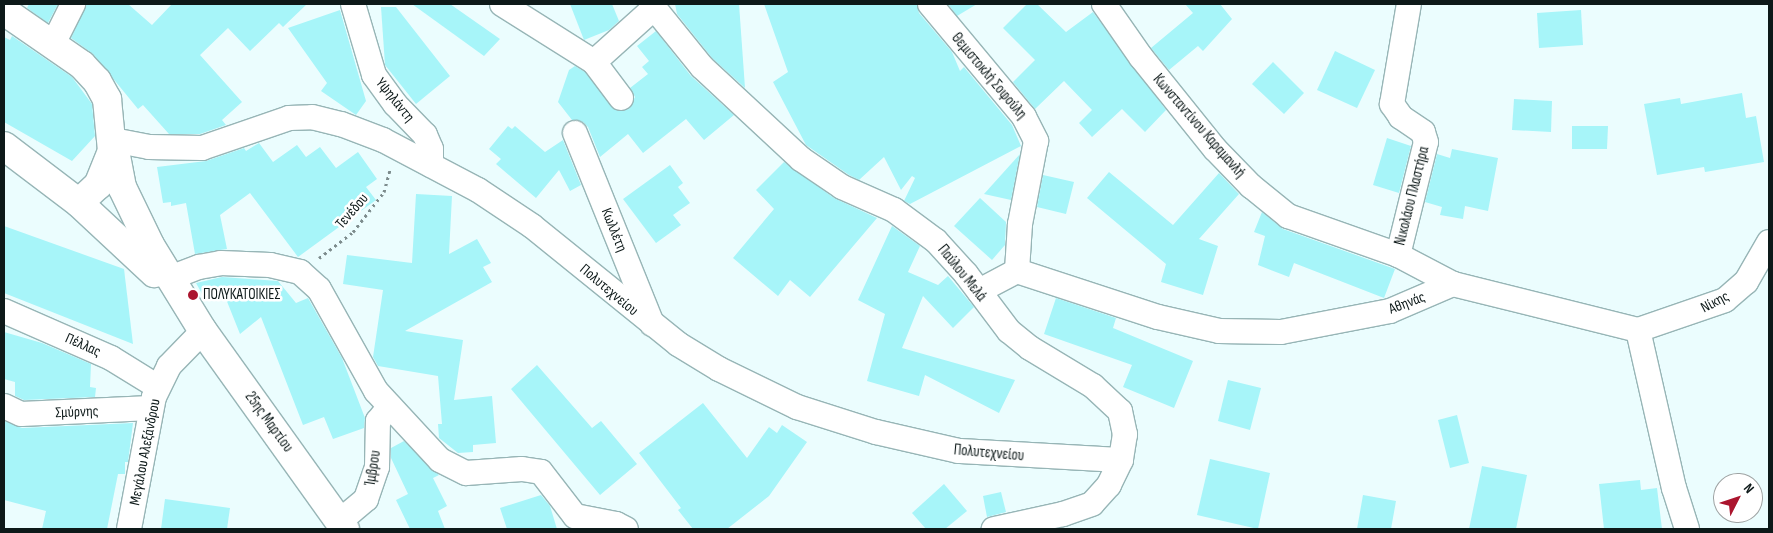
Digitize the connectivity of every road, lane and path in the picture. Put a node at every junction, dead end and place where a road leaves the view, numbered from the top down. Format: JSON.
{"nodes":[{"id":1,"x":72,"y":4,"type":"edge"},
{"id":2,"x":353,"y":4,"type":"edge"},
{"id":3,"x":502,"y":4,"type":"edge"},
{"id":4,"x":930,"y":4,"type":"edge"},
{"id":5,"x":1104,"y":4,"type":"edge"},
{"id":6,"x":1409,"y":4,"type":"edge"},
{"id":7,"x":652,"y":6,"type":"edge"},
{"id":8,"x":4,"y":11,"type":"edge"},
{"id":9,"x":53,"y":44,"type":"junction"},
{"id":10,"x":594,"y":62,"type":"junction"},
{"id":11,"x":620,"y":98,"type":"dead end"},
{"id":12,"x":575,"y":133,"type":"dead end"},
{"id":13,"x":113,"y":140,"type":"junction"},
{"id":14,"x":4,"y":146,"type":"edge"},
{"id":15,"x":397,"y":147,"type":"junction"},
{"id":16,"x":431,"y":165,"type":"junction"},
{"id":17,"x":79,"y":203,"type":"junction"},
{"id":18,"x":1769,"y":242,"type":"edge"},
{"id":19,"x":1398,"y":255,"type":"junction"},
{"id":20,"x":1017,"y":271,"type":"junction"},
{"id":21,"x":300,"y":272,"type":"junction"},
{"id":22,"x":170,"y":278,"type":"junction"},
{"id":23,"x":1453,"y":284,"type":"junction"},
{"id":24,"x":979,"y":291,"type":"junction"},
{"id":25,"x":4,"y":311,"type":"edge"},
{"id":26,"x":198,"y":323,"type":"junction"},
{"id":27,"x":653,"y":326,"type":"junction"},
{"id":28,"x":1638,"y":330,"type":"junction"},
{"id":29,"x":155,"y":398,"type":"junction"},
{"id":30,"x":4,"y":406,"type":"edge"},
{"id":31,"x":390,"y":406,"type":"junction"},
{"id":32,"x":1121,"y":460,"type":"junction"},
{"id":33,"x":342,"y":525,"type":"edge"},
{"id":34,"x":129,"y":529,"type":"edge"},
{"id":35,"x":626,"y":529,"type":"edge"},
{"id":36,"x":994,"y":529,"type":"edge"},
{"id":37,"x":1687,"y":529,"type":"edge"}],
"edges":[{"from":1,"to":9,"type":"street"},
{"from":2,"to":16,"type":"street","name":"Υψηλάντη"},
{"from":3,"to":10,"type":"street"},
{"from":4,"to":20,"type":"street","name":"Θεμιστοκλή Σοφούλη"},
{"from":5,"to":19,"type":"street","name":"Κωνσταντίνου Καραμανλή"},
{"from":6,"to":19,"type":"street","name":"Νικολάου Πλαστήρα"},
{"from":7,"to":10,"type":"street"},
{"from":7,"to":24,"type":"street","name":"Παύλου Μελά"},
{"from":8,"to":9,"type":"main road","name":"25ης Μαρτίου"},
{"from":9,"to":13,"type":"main road","name":"25ης Μαρτίου"},
{"from":10,"to":11,"type":"street"},
{"from":12,"to":27,"type":"street","name":"Κωλλέτη"},
{"from":13,"to":15,"type":"street","name":"Πολυτεχνείου"},
{"from":13,"to":17,"type":"main road"},
{"from":13,"to":22,"type":"main road","name":"25ης Μαρτίου"},
{"from":14,"to":17,"type":"main road","name":"25ης Μαρτίου"},
{"from":15,"to":16,"type":"street","name":"Πολυτεχνείου"},
{"from":15,"to":21,"type":"path","name":"Τενέδου"},
{"from":16,"to":27,"type":"street","name":"Πολυτεχνείου"},
{"from":17,"to":26,"type":"main road","name":"25ης Μαρτίου"},
{"from":18,"to":28,"type":"street","name":"Νίκης"},
{"from":19,"to":23,"type":"street","name":"Κωνσταντίνου Καραμανλή"},
{"from":20,"to":23,"type":"street","name":"Αθηνάς"},
{"from":20,"to":24,"type":"street"},
{"from":21,"to":22,"type":"street"},
{"from":21,"to":31,"type":"street"},
{"from":22,"to":26,"type":"main road","name":"25ης Μαρτίου"},
{"from":23,"to":28,"type":"street"},
{"from":24,"to":32,"type":"street","name":"Παύλου Μελά"},
{"from":25,"to":29,"type":"street","name":"Πέλλας"},
{"from":26,"to":29,"type":"street","name":"Μεγάλου Αλεξάνδρου"},
{"from":26,"to":33,"type":"main road","name":"25ης Μαρτίου"},
{"from":27,"to":32,"type":"street","name":"Πολυτεχνείου"},
{"from":28,"to":37,"type":"street"},
{"from":29,"to":30,"type":"street","name":"Σμύρνης"},
{"from":29,"to":34,"type":"street","name":"Μεγάλου Αλεξάνδρου"},
{"from":31,"to":33,"type":"street","name":"Ίμβρου"},
{"from":31,"to":35,"type":"street"},
{"from":32,"to":36,"type":"street","name":"Παύλου Μελά"}]}
